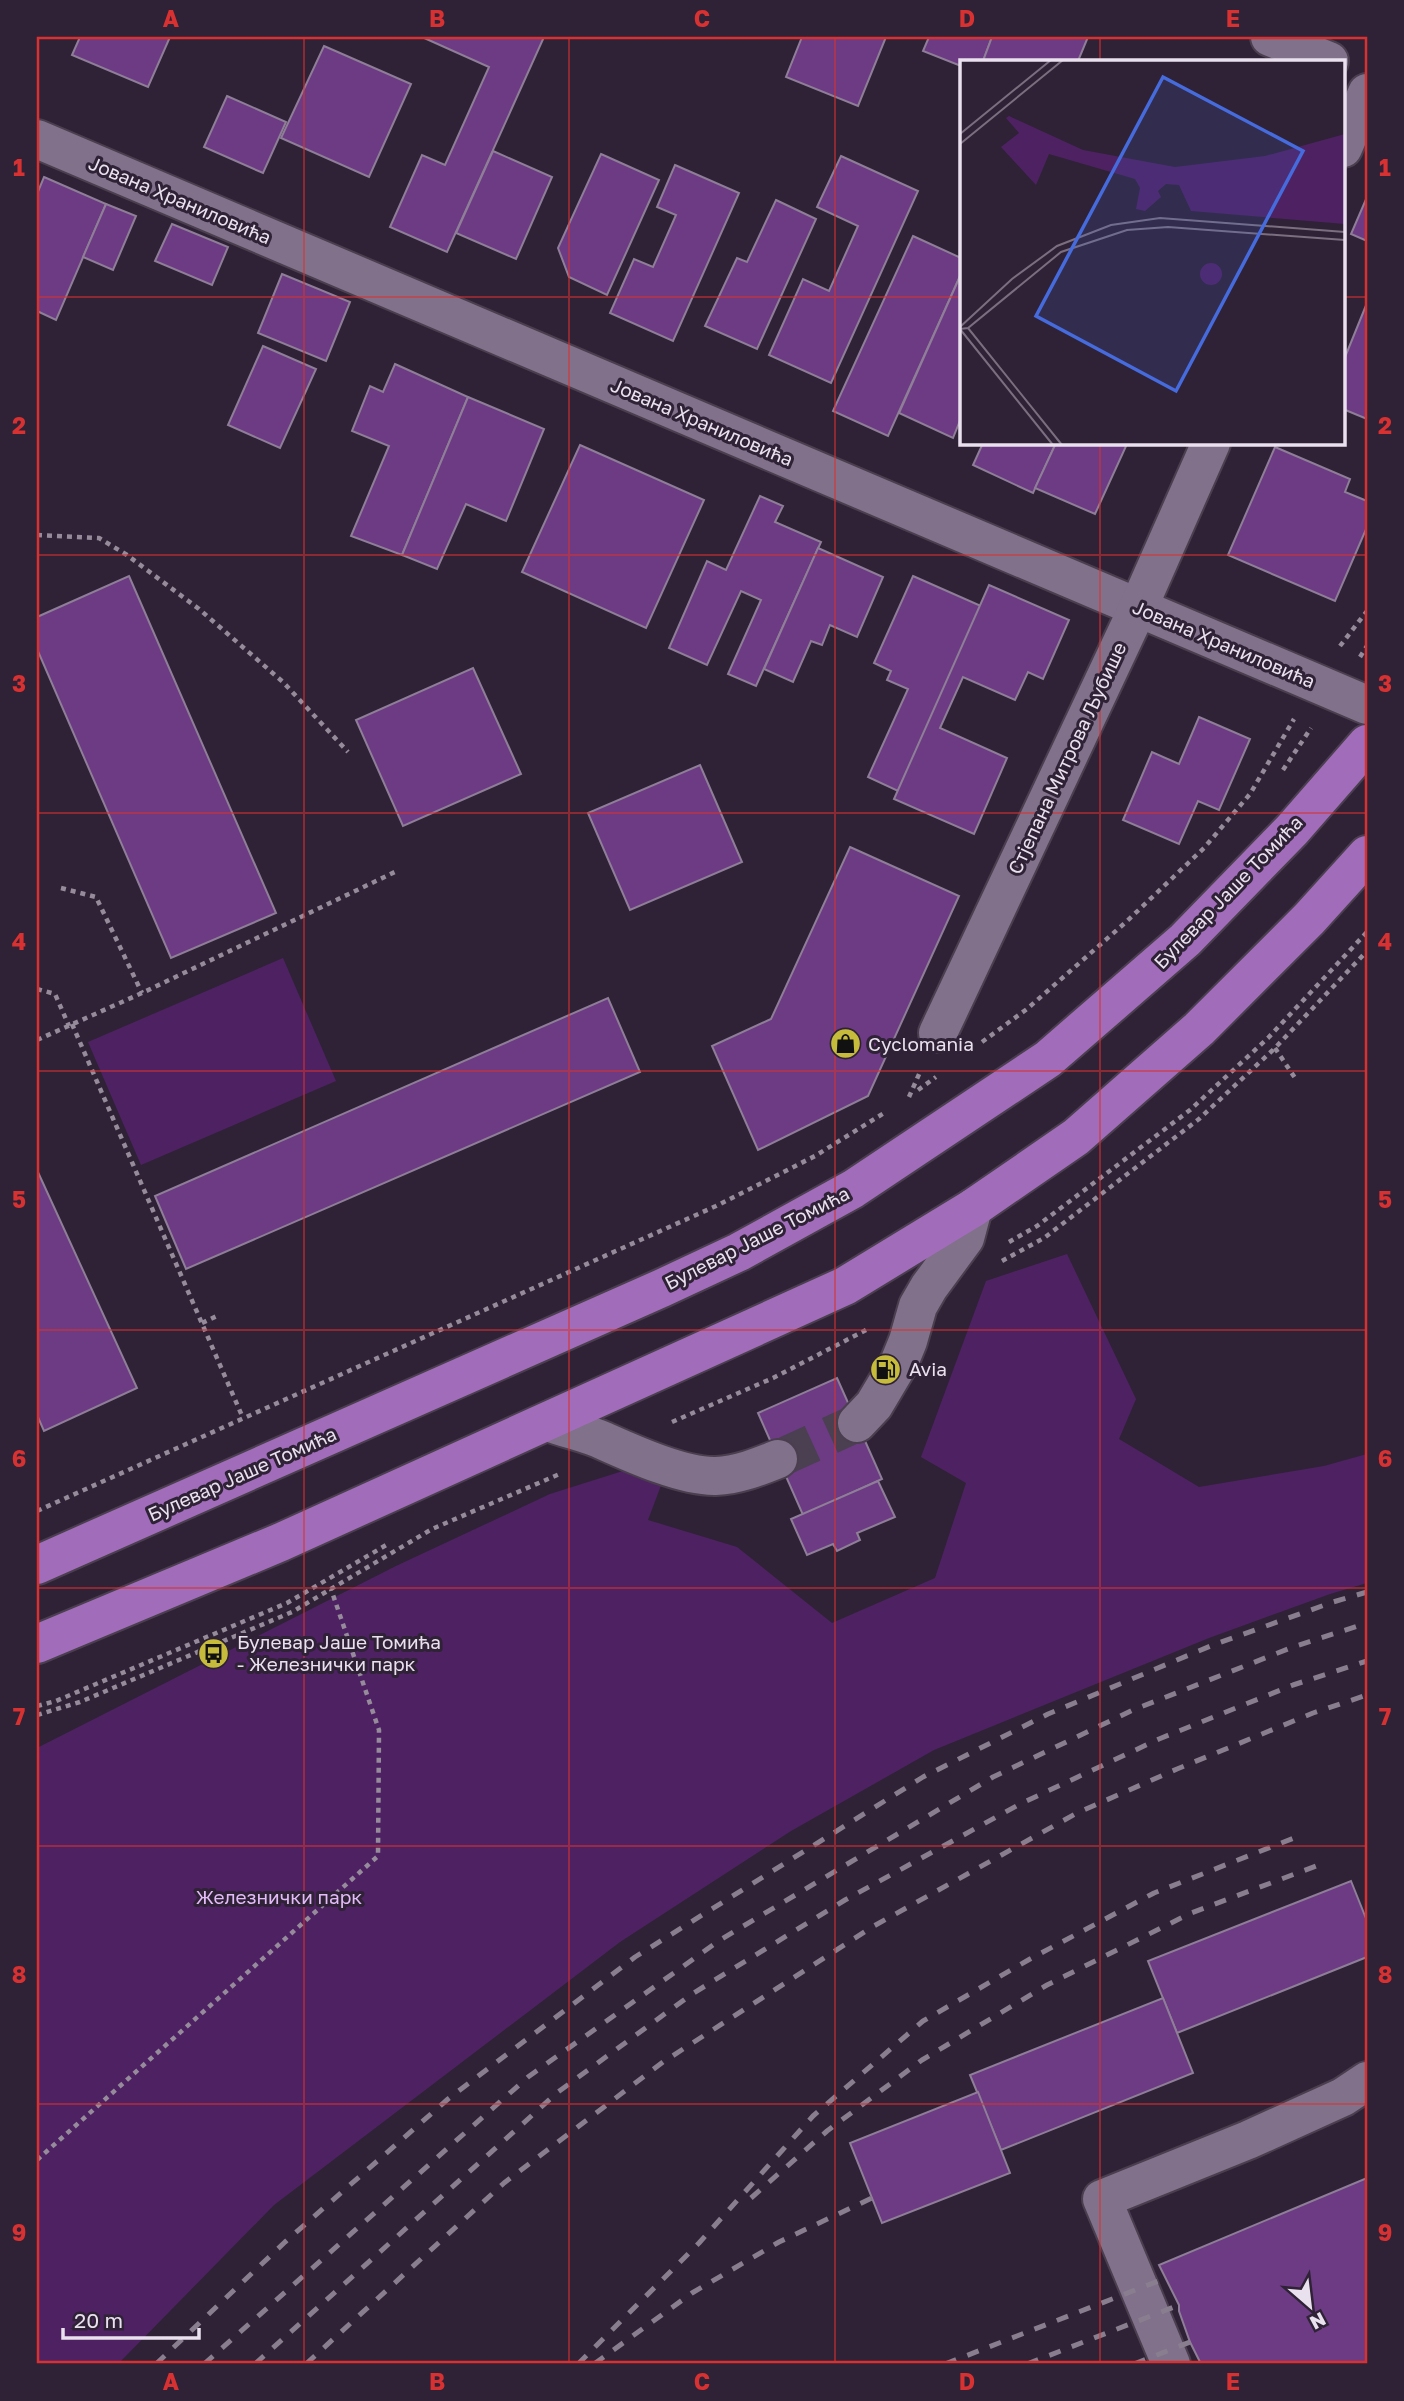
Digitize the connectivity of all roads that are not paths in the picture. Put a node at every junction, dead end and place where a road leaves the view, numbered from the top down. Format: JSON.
{"nodes":[{"id":1,"x":1270,"y":37,"type":"edge"},
{"id":2,"x":1327,"y":60,"type":"edge"},
{"id":3,"x":1344,"y":67,"type":"edge"},
{"id":4,"x":1367,"y":77,"type":"edge"},
{"id":5,"x":1367,"y":93,"type":"edge"},
{"id":6,"x":37,"y":139,"type":"edge"},
{"id":7,"x":1344,"y":146,"type":"edge"},
{"id":8,"x":1211,"y":444,"type":"edge"},
{"id":9,"x":1138,"y":608,"type":"junction"},
{"id":10,"x":1367,"y":705,"type":"edge"},
{"id":11,"x":1367,"y":744,"type":"edge"},
{"id":12,"x":1367,"y":855,"type":"edge"},
{"id":13,"x":938,"y":1032,"type":"dead end"},
{"id":14,"x":973,"y":1208,"type":"junction"},
{"id":15,"x":548,"y":1422,"type":"junction"},
{"id":16,"x":857,"y":1423,"type":"tunnel mouth"},
{"id":17,"x":778,"y":1459,"type":"tunnel mouth"},
{"id":18,"x":37,"y":1565,"type":"edge"},
{"id":19,"x":37,"y":1644,"type":"edge"},
{"id":20,"x":1367,"y":2081,"type":"edge"},
{"id":21,"x":1171,"y":2364,"type":"edge"}],
"edges":[{"from":1,"to":2,"type":"street"},
{"from":3,"to":4,"type":"street"},
{"from":5,"to":7,"type":"street"},
{"from":6,"to":9,"type":"street","name":"Јована Храниловића"},
{"from":8,"to":9,"type":"street","name":"Стјепана Митрова Љубише"},
{"from":9,"to":10,"type":"street","name":"Јована Храниловића"},
{"from":9,"to":13,"type":"street","name":"Стјепана Митрова Љубише"},
{"from":11,"to":18,"type":"main road","name":"Булевар Јаше Томића"},
{"from":12,"to":14,"type":"main road"},
{"from":14,"to":15,"type":"main road"},
{"from":14,"to":16,"type":"street"},
{"from":15,"to":17,"type":"street"},
{"from":15,"to":19,"type":"main road"},
{"from":20,"to":21,"type":"street"}]}
